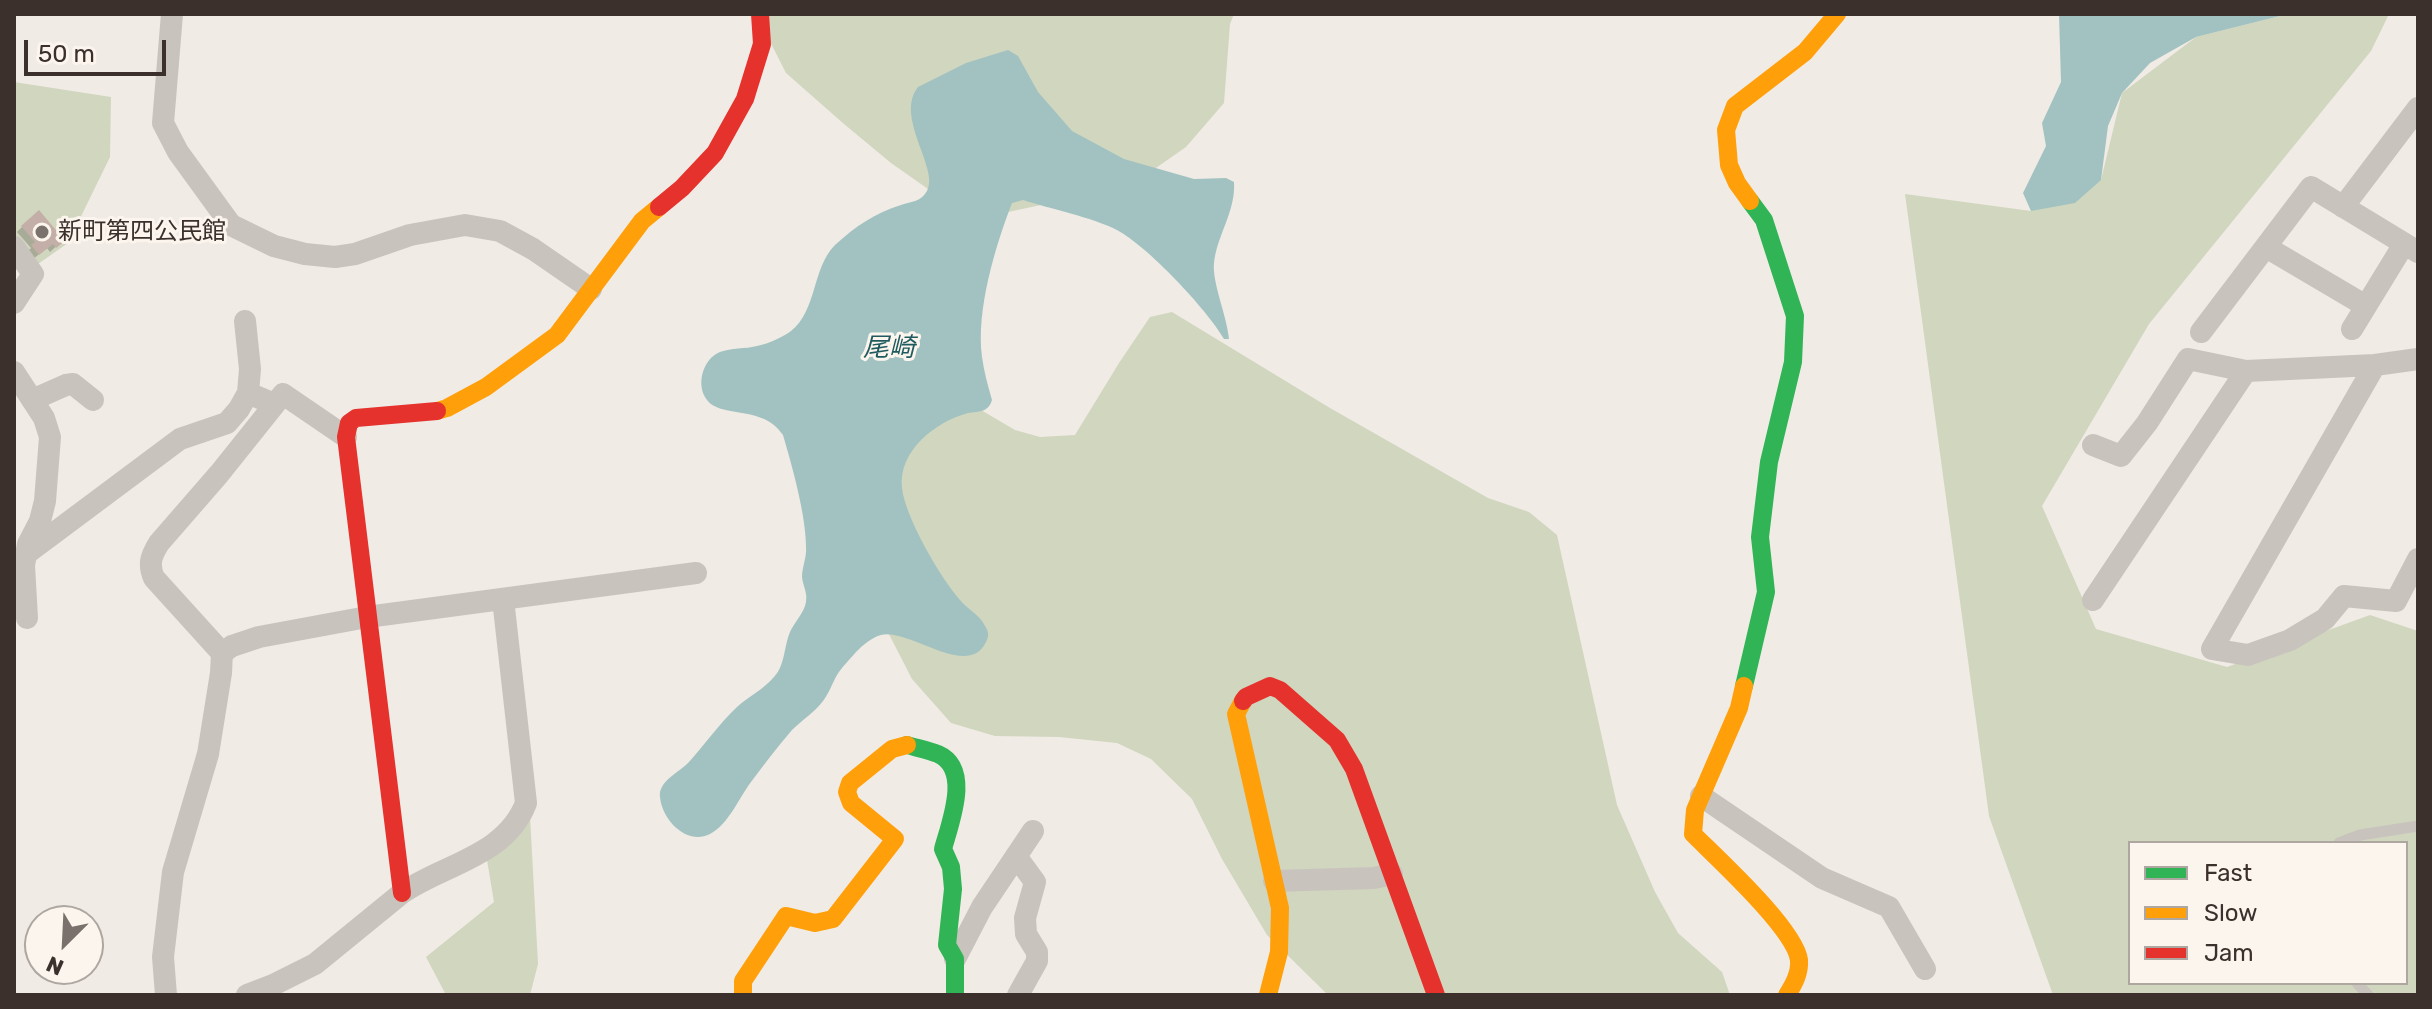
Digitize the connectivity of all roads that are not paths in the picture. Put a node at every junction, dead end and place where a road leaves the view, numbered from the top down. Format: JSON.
{"nodes":[{"id":1,"x":172,"y":14,"type":"edge"},
{"id":2,"x":760,"y":14,"type":"edge"},
{"id":3,"x":1837,"y":14,"type":"edge"},
{"id":4,"x":2418,"y":108,"type":"edge"},
{"id":5,"x":2343,"y":207,"type":"junction"},
{"id":6,"x":14,"y":247,"type":"edge"},
{"id":7,"x":2266,"y":247,"type":"junction"},
{"id":8,"x":2411,"y":248,"type":"edge"},
{"id":9,"x":591,"y":289,"type":"junction"},
{"id":10,"x":14,"y":303,"type":"edge"},
{"id":11,"x":2366,"y":306,"type":"junction"},
{"id":12,"x":245,"y":321,"type":"dead end"},
{"id":13,"x":2352,"y":329,"type":"dead end"},
{"id":14,"x":2201,"y":332,"type":"dead end"},
{"id":15,"x":2418,"y":359,"type":"edge"},
{"id":16,"x":2375,"y":365,"type":"junction"},
{"id":17,"x":2246,"y":371,"type":"junction"},
{"id":18,"x":14,"y":372,"type":"edge"},
{"id":19,"x":248,"y":393,"type":"junction"},
{"id":20,"x":32,"y":400,"type":"junction"},
{"id":21,"x":93,"y":400,"type":"dead end"},
{"id":22,"x":274,"y":404,"type":"junction"},
{"id":23,"x":346,"y":437,"type":"junction"},
{"id":24,"x":2093,"y":445,"type":"dead end"},
{"id":25,"x":26,"y":554,"type":"junction"},
{"id":26,"x":2418,"y":559,"type":"edge"},
{"id":27,"x":696,"y":573,"type":"dead end"},
{"id":28,"x":503,"y":599,"type":"junction"},
{"id":29,"x":2093,"y":600,"type":"dead end"},
{"id":30,"x":2407,"y":603,"type":"edge"},
{"id":31,"x":367,"y":617,"type":"junction"},
{"id":32,"x":27,"y":618,"type":"dead end"},
{"id":33,"x":222,"y":653,"type":"junction"},
{"id":34,"x":1701,"y":796,"type":"junction"},
{"id":35,"x":2418,"y":826,"type":"edge"},
{"id":36,"x":1033,"y":831,"type":"dead end"},
{"id":37,"x":2344,"y":841,"type":"edge"},
{"id":38,"x":1016,"y":856,"type":"junction"},
{"id":39,"x":1392,"y":874,"type":"junction"},
{"id":40,"x":1274,"y":881,"type":"junction"},
{"id":41,"x":402,"y":893,"type":"junction"},
{"id":42,"x":955,"y":959,"type":"junction"},
{"id":43,"x":1925,"y":969,"type":"dead end"},
{"id":44,"x":166,"y":995,"type":"edge"},
{"id":45,"x":247,"y":995,"type":"edge"},
{"id":46,"x":743,"y":995,"type":"edge"},
{"id":47,"x":955,"y":995,"type":"edge"},
{"id":48,"x":1018,"y":995,"type":"edge"},
{"id":49,"x":1268,"y":995,"type":"edge"},
{"id":50,"x":1436,"y":995,"type":"edge"},
{"id":51,"x":1787,"y":995,"type":"edge"}],
"edges":[{"from":1,"to":9,"type":"street"},
{"from":2,"to":9,"type":"street"},
{"from":3,"to":34,"type":"street"},
{"from":4,"to":5,"type":"street"},
{"from":5,"to":7,"type":"street"},
{"from":5,"to":8,"type":"street"},
{"from":6,"to":10,"type":"street"},
{"from":7,"to":11,"type":"street"},
{"from":7,"to":14,"type":"street"},
{"from":8,"to":11,"type":"street"},
{"from":9,"to":23,"type":"street"},
{"from":11,"to":13,"type":"street"},
{"from":12,"to":19,"type":"street"},
{"from":15,"to":16,"type":"street"},
{"from":16,"to":17,"type":"street"},
{"from":16,"to":30,"type":"street"},
{"from":17,"to":24,"type":"street"},
{"from":17,"to":29,"type":"street"},
{"from":18,"to":20,"type":"street"},
{"from":19,"to":22,"type":"street"},
{"from":19,"to":25,"type":"street"},
{"from":20,"to":21,"type":"street"},
{"from":20,"to":25,"type":"street"},
{"from":22,"to":23,"type":"street"},
{"from":22,"to":33,"type":"street"},
{"from":23,"to":31,"type":"street"},
{"from":25,"to":32,"type":"street"},
{"from":26,"to":30,"type":"street"},
{"from":27,"to":28,"type":"street"},
{"from":28,"to":31,"type":"street"},
{"from":28,"to":41,"type":"street"},
{"from":31,"to":33,"type":"street"},
{"from":31,"to":41,"type":"street"},
{"from":33,"to":44,"type":"street"},
{"from":34,"to":43,"type":"street"},
{"from":34,"to":51,"type":"street"},
{"from":35,"to":37,"type":"lane"},
{"from":36,"to":38,"type":"street"},
{"from":38,"to":42,"type":"street"},
{"from":38,"to":48,"type":"street"},
{"from":39,"to":40,"type":"street"},
{"from":39,"to":40,"type":"street"},
{"from":39,"to":50,"type":"street"},
{"from":40,"to":49,"type":"street"},
{"from":41,"to":45,"type":"street"},
{"from":42,"to":46,"type":"street"},
{"from":42,"to":47,"type":"street"}]}
